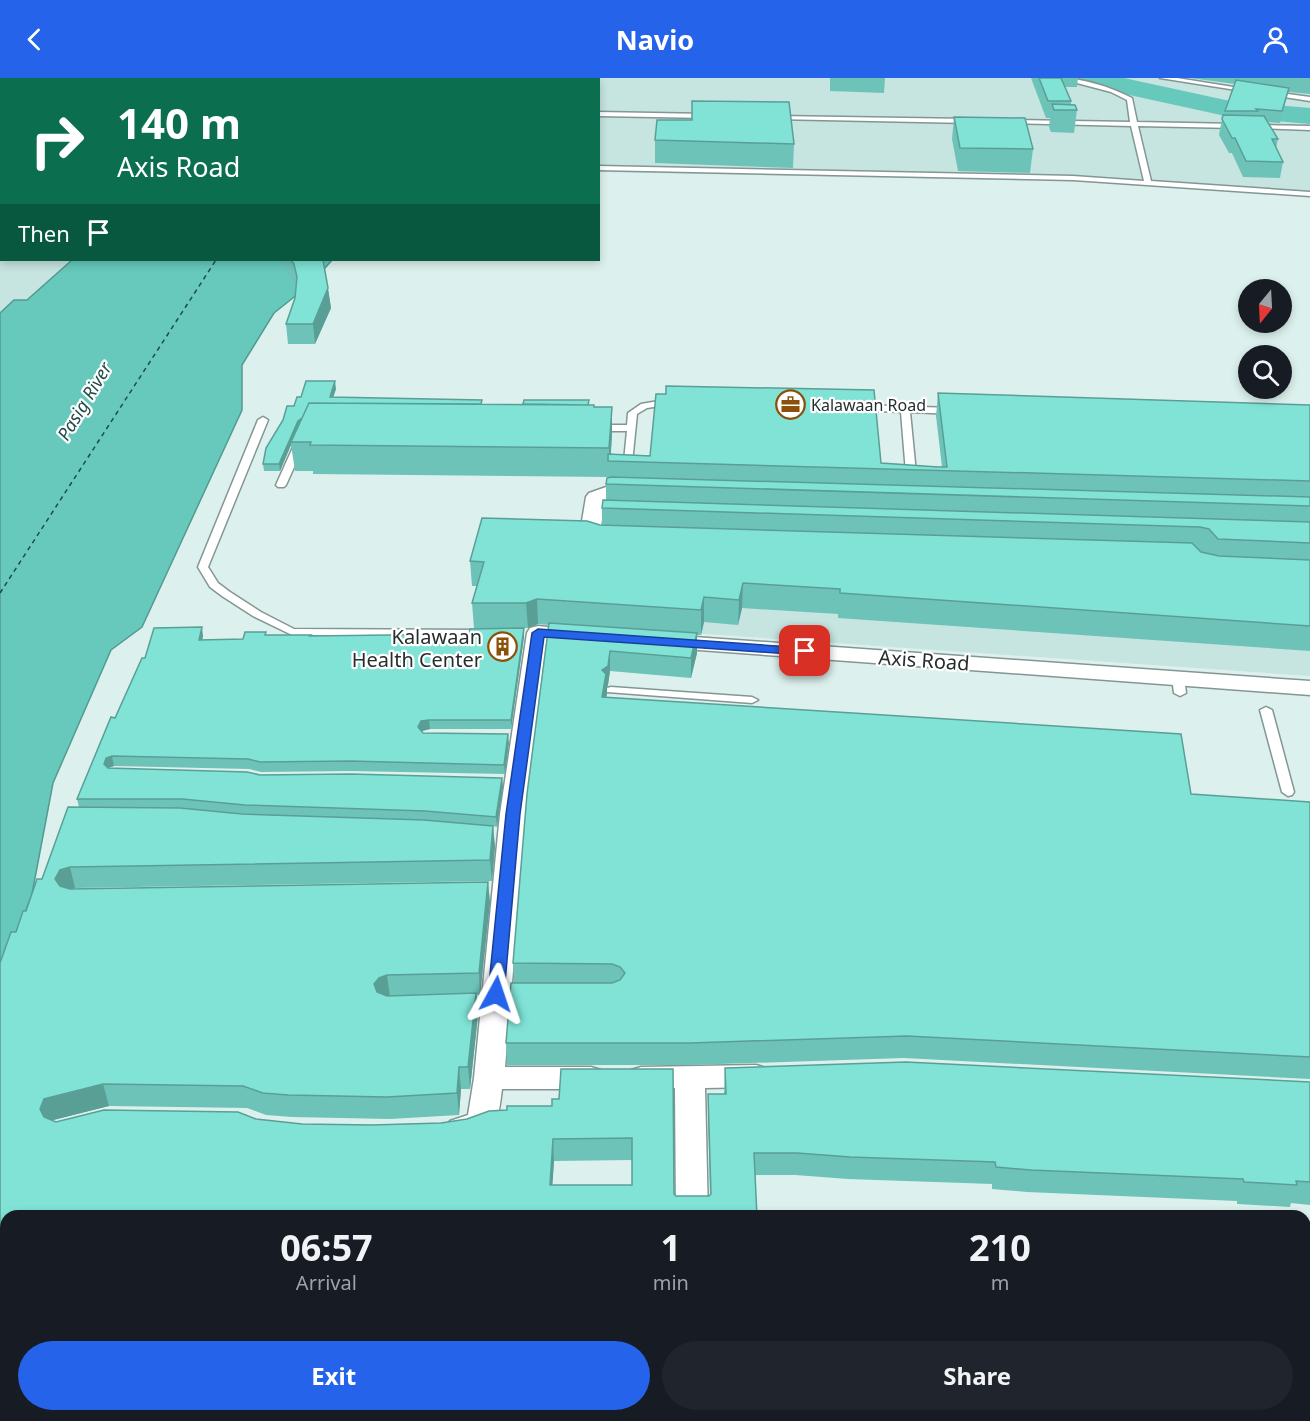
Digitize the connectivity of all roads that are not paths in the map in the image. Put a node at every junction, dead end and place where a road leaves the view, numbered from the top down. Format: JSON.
{"nodes":[{"id":1,"x":1061,"y":78,"type":"edge"},
{"id":2,"x":1163,"y":78,"type":"edge"},
{"id":3,"x":1253,"y":91,"type":"edge"},
{"id":4,"x":1265,"y":92,"type":"edge"},
{"id":5,"x":1310,"y":99,"type":"edge"},
{"id":6,"x":600,"y":114,"type":"edge"},
{"id":7,"x":715,"y":116,"type":"edge"},
{"id":8,"x":770,"y":117,"type":"edge"},
{"id":9,"x":981,"y":122,"type":"edge"},
{"id":10,"x":1004,"y":122,"type":"edge"},
{"id":11,"x":1134,"y":124,"type":"junction"},
{"id":12,"x":1239,"y":126,"type":"edge"},
{"id":13,"x":1251,"y":127,"type":"edge"},
{"id":14,"x":1310,"y":128,"type":"edge"},
{"id":15,"x":600,"y":168,"type":"edge"},
{"id":16,"x":1148,"y":183,"type":"junction"},
{"id":17,"x":1310,"y":194,"type":"edge"},
{"id":18,"x":682,"y":402,"type":"edge"},
{"id":19,"x":852,"y":408,"type":"edge"},
{"id":20,"x":905,"y":410,"type":"junction"},
{"id":21,"x":963,"y":411,"type":"edge"},
{"id":22,"x":263,"y":420,"type":"dead end"},
{"id":23,"x":583,"y":428,"type":"edge"},
{"id":24,"x":630,"y":428,"type":"junction"},
{"id":25,"x":302,"y":438,"type":"edge"},
{"id":26,"x":629,"y":461,"type":"edge"},
{"id":27,"x":911,"y":473,"type":"edge"},
{"id":28,"x":281,"y":485,"type":"dead end"},
{"id":29,"x":656,"y":493,"type":"edge"},
{"id":30,"x":594,"y":516,"type":"junction"},
{"id":31,"x":618,"y":517,"type":"edge"},
{"id":32,"x":625,"y":542,"type":"edge"},
{"id":33,"x":491,"y":633,"type":"edge"},
{"id":34,"x":596,"y":637,"type":"edge"},
{"id":35,"x":642,"y":640,"type":"edge"},
{"id":36,"x":1310,"y":688,"type":"edge"},
{"id":37,"x":610,"y":690,"type":"dead end"},
{"id":38,"x":752,"y":700,"type":"dead end"},
{"id":39,"x":1266,"y":710,"type":"dead end"},
{"id":40,"x":1288,"y":792,"type":"dead end"},
{"id":41,"x":785,"y":1076,"type":"edge"},
{"id":42,"x":489,"y":1077,"type":"junction"},
{"id":43,"x":690,"y":1078,"type":"junction"},
{"id":44,"x":431,"y":1131,"type":"edge"},
{"id":45,"x":692,"y":1210,"type":"edge"}],
"edges":[{"from":1,"to":11,"type":"lane"},
{"from":2,"to":3,"type":"lane"},
{"from":4,"to":5,"type":"lane"},
{"from":6,"to":7,"type":"lane"},
{"from":8,"to":9,"type":"lane"},
{"from":10,"to":11,"type":"lane"},
{"from":11,"to":12,"type":"lane"},
{"from":11,"to":16,"type":"lane"},
{"from":13,"to":14,"type":"lane"},
{"from":15,"to":16,"type":"lane"},
{"from":16,"to":17,"type":"lane"},
{"from":18,"to":24,"type":"lane"},
{"from":19,"to":20,"type":"lane"},
{"from":20,"to":21,"type":"lane"},
{"from":20,"to":27,"type":"lane"},
{"from":22,"to":33,"type":"lane"},
{"from":23,"to":24,"type":"lane"},
{"from":24,"to":26,"type":"lane"},
{"from":25,"to":28,"type":"lane"},
{"from":29,"to":30,"type":"street"},
{"from":30,"to":31,"type":"street"},
{"from":30,"to":32,"type":"street"},
{"from":34,"to":42,"type":"street"},
{"from":35,"to":36,"type":"street","name":"Axis Road"},
{"from":37,"to":38,"type":"lane"},
{"from":39,"to":40,"type":"lane"},
{"from":41,"to":43,"type":"street"},
{"from":42,"to":43,"type":"street"},
{"from":42,"to":44,"type":"street"},
{"from":43,"to":45,"type":"street"}]}
